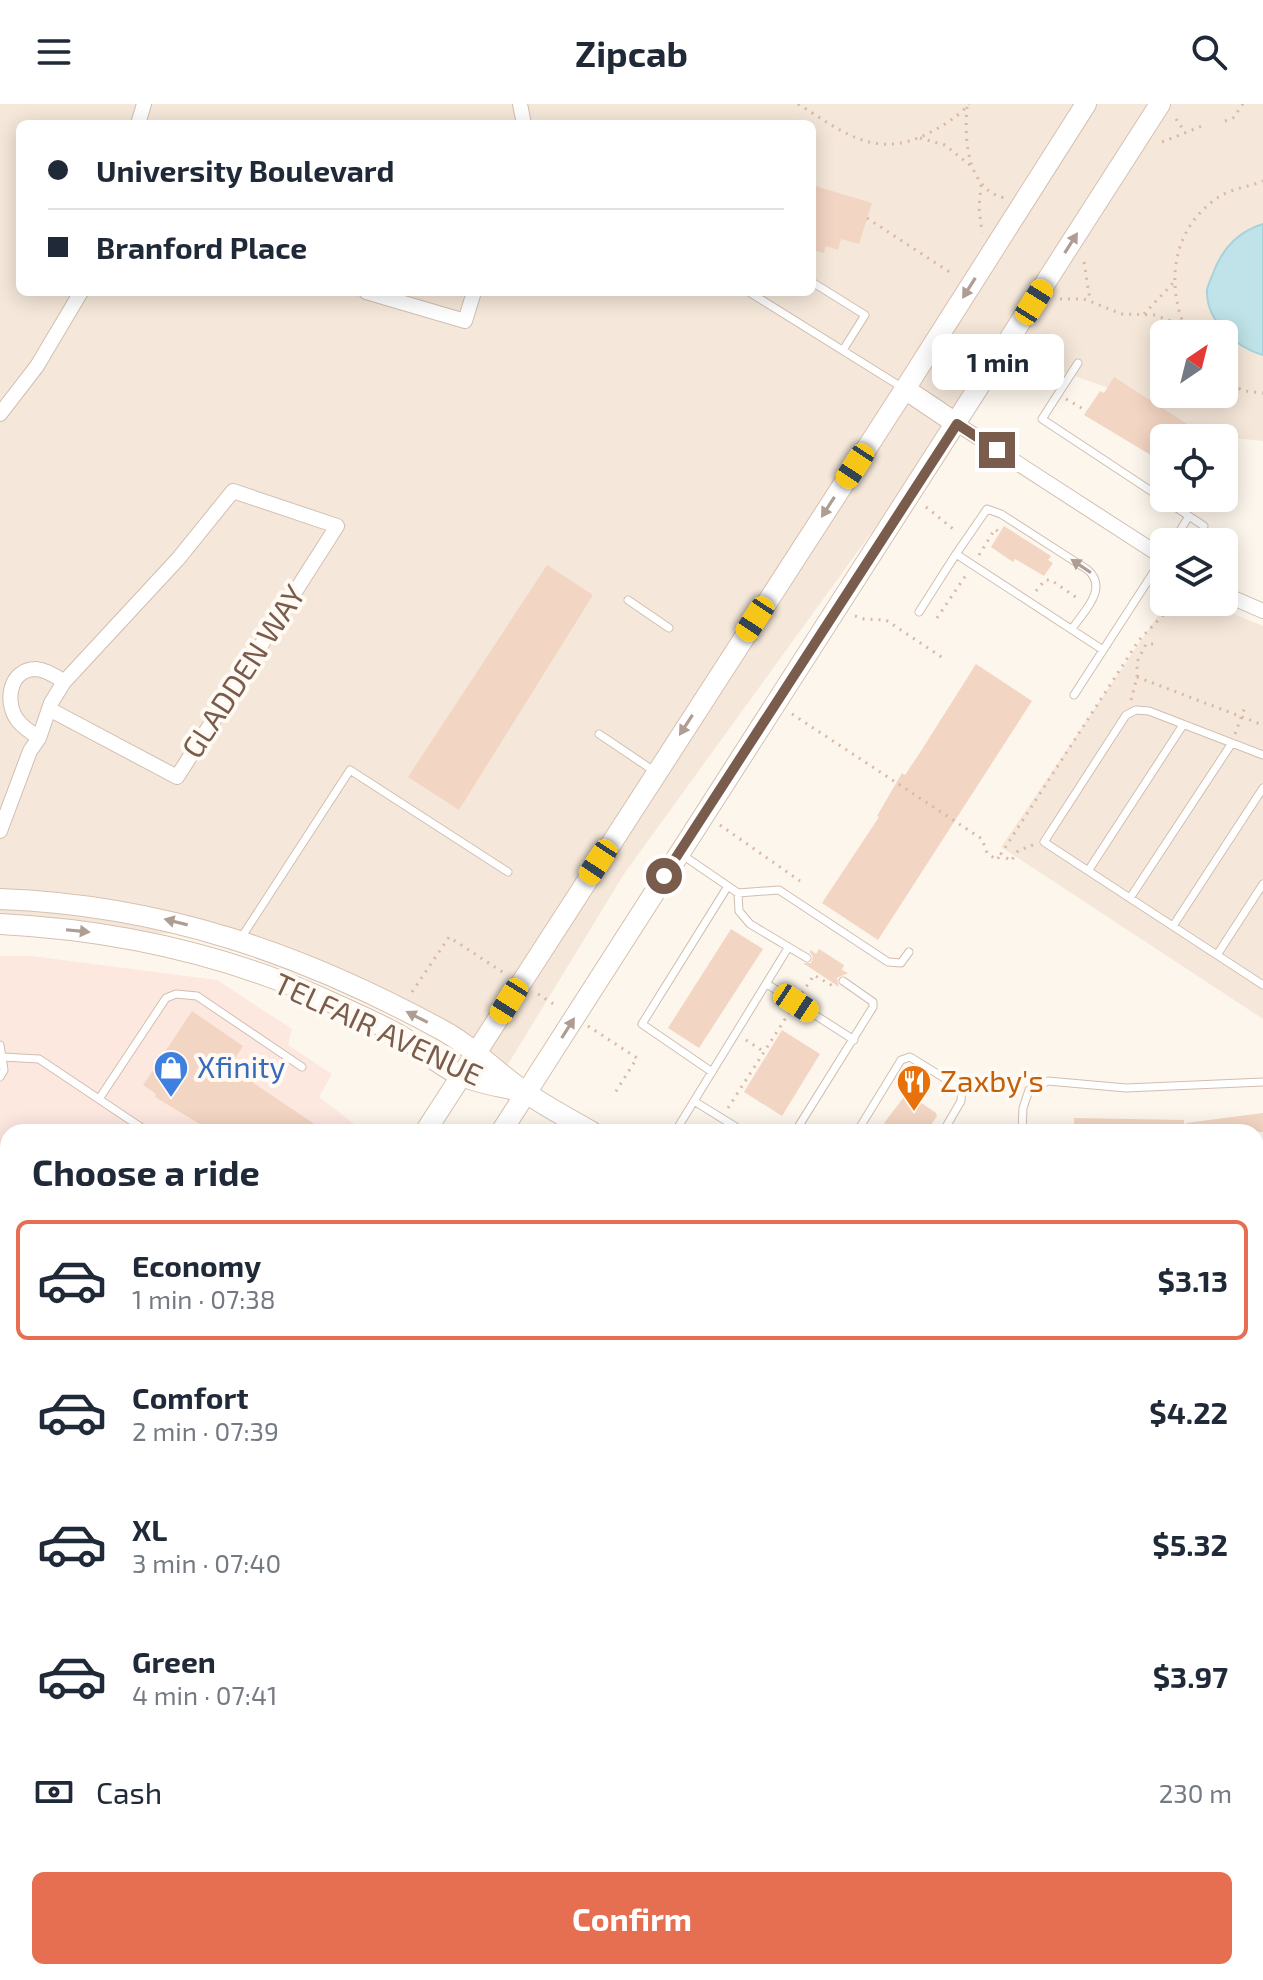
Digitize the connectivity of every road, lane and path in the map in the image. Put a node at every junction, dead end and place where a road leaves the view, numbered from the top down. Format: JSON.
{"nodes":[{"id":1,"x":798,"y":104,"type":"edge"},
{"id":2,"x":1086,"y":104,"type":"edge"},
{"id":3,"x":1160,"y":104,"type":"edge"},
{"id":4,"x":1243,"y":104,"type":"edge"},
{"id":5,"x":968,"y":106,"type":"edge"},
{"id":6,"x":1176,"y":119,"type":"dead end"},
{"id":7,"x":1225,"y":121,"type":"dead end"},
{"id":8,"x":1202,"y":126,"type":"dead end"},
{"id":9,"x":1185,"y":132,"type":"junction"},
{"id":10,"x":920,"y":138,"type":"junction"},
{"id":11,"x":1162,"y":142,"type":"dead end"},
{"id":12,"x":972,"y":167,"type":"junction"},
{"id":13,"x":1263,"y":181,"type":"edge"},
{"id":14,"x":981,"y":185,"type":"junction"},
{"id":15,"x":1005,"y":198,"type":"dead end"},
{"id":16,"x":867,"y":218,"type":"dead end"},
{"id":17,"x":982,"y":234,"type":"dead end"},
{"id":18,"x":1084,"y":262,"type":"dead end"},
{"id":19,"x":955,"y":275,"type":"dead end"},
{"id":20,"x":1174,"y":282,"type":"junction"},
{"id":21,"x":816,"y":284,"type":"edge"},
{"id":22,"x":79,"y":296,"type":"edge"},
{"id":23,"x":380,"y":296,"type":"edge"},
{"id":24,"x":473,"y":296,"type":"edge"},
{"id":25,"x":755,"y":296,"type":"edge"},
{"id":26,"x":1060,"y":299,"type":"dead end"},
{"id":27,"x":1090,"y":300,"type":"junction"},
{"id":28,"x":1144,"y":314,"type":"junction"},
{"id":29,"x":1165,"y":320,"type":"edge"},
{"id":30,"x":1181,"y":320,"type":"edge"},
{"id":31,"x":843,"y":350,"type":"junction"},
{"id":32,"x":1078,"y":363,"type":"dead end"},
{"id":33,"x":1238,"y":388,"type":"edge"},
{"id":34,"x":905,"y":389,"type":"junction"},
{"id":35,"x":1263,"y":393,"type":"edge"},
{"id":36,"x":0,"y":414,"type":"edge"},
{"id":37,"x":957,"y":424,"type":"junction"},
{"id":38,"x":1150,"y":490,"type":"edge"},
{"id":39,"x":926,"y":507,"type":"dead end"},
{"id":40,"x":1184,"y":512,"type":"edge"},
{"id":41,"x":1189,"y":516,"type":"junction"},
{"id":42,"x":1204,"y":526,"type":"dead end"},
{"id":43,"x":1182,"y":528,"type":"edge"},
{"id":44,"x":966,"y":538,"type":"junction"},
{"id":45,"x":983,"y":548,"type":"dead end"},
{"id":46,"x":1150,"y":548,"type":"edge"},
{"id":47,"x":956,"y":554,"type":"junction"},
{"id":48,"x":1150,"y":578,"type":"edge"},
{"id":49,"x":1026,"y":584,"type":"dead end"},
{"id":50,"x":628,"y":600,"type":"dead end"},
{"id":51,"x":1238,"y":600,"type":"edge"},
{"id":52,"x":1088,"y":605,"type":"junction"},
{"id":53,"x":1263,"y":611,"type":"edge"},
{"id":54,"x":919,"y":612,"type":"dead end"},
{"id":55,"x":855,"y":616,"type":"dead end"},
{"id":56,"x":1162,"y":616,"type":"edge"},
{"id":57,"x":669,"y":628,"type":"dead end"},
{"id":58,"x":1072,"y":629,"type":"junction"},
{"id":59,"x":1139,"y":640,"type":"junction"},
{"id":60,"x":1146,"y":644,"type":"junction"},
{"id":61,"x":1154,"y":644,"type":"dead end"},
{"id":62,"x":1103,"y":650,"type":"junction"},
{"id":63,"x":946,"y":660,"type":"dead end"},
{"id":64,"x":1137,"y":677,"type":"junction"},
{"id":65,"x":64,"y":682,"type":"junction"},
{"id":66,"x":1074,"y":695,"type":"dead end"},
{"id":67,"x":1245,"y":707,"type":"dead end"},
{"id":68,"x":49,"y":709,"type":"junction"},
{"id":69,"x":1131,"y":712,"type":"junction"},
{"id":70,"x":792,"y":714,"type":"dead end"},
{"id":71,"x":1241,"y":717,"type":"junction"},
{"id":72,"x":1183,"y":725,"type":"junction"},
{"id":73,"x":1263,"y":725,"type":"edge"},
{"id":74,"x":599,"y":734,"type":"dead end"},
{"id":75,"x":39,"y":738,"type":"junction"},
{"id":76,"x":1232,"y":743,"type":"junction"},
{"id":77,"x":1263,"y":755,"type":"edge"},
{"id":78,"x":656,"y":772,"type":"junction"},
{"id":79,"x":1263,"y":788,"type":"edge"},
{"id":80,"x":720,"y":825,"type":"dead end"},
{"id":81,"x":0,"y":831,"type":"edge"},
{"id":82,"x":1044,"y":842,"type":"junction"},
{"id":83,"x":679,"y":852,"type":"junction"},
{"id":84,"x":1001,"y":854,"type":"junction"},
{"id":85,"x":1088,"y":871,"type":"junction"},
{"id":86,"x":508,"y":872,"type":"dead end"},
{"id":87,"x":800,"y":881,"type":"dead end"},
{"id":88,"x":1263,"y":884,"type":"edge"},
{"id":89,"x":728,"y":886,"type":"junction"},
{"id":90,"x":738,"y":893,"type":"junction"},
{"id":91,"x":1130,"y":898,"type":"junction"},
{"id":92,"x":0,"y":899,"type":"edge"},
{"id":93,"x":0,"y":924,"type":"edge"},
{"id":94,"x":1173,"y":926,"type":"junction"},
{"id":95,"x":240,"y":940,"type":"junction"},
{"id":96,"x":788,"y":948,"type":"junction"},
{"id":97,"x":909,"y":952,"type":"dead end"},
{"id":98,"x":1217,"y":955,"type":"junction"},
{"id":99,"x":807,"y":958,"type":"dead end"},
{"id":100,"x":845,"y":982,"type":"joint"},
{"id":101,"x":520,"y":983,"type":"junction"},
{"id":102,"x":767,"y":984,"type":"junction"},
{"id":103,"x":1263,"y":985,"type":"edge"},
{"id":104,"x":410,"y":996,"type":"dead end"},
{"id":105,"x":796,"y":1003,"type":"junction"},
{"id":106,"x":574,"y":1017,"type":"junction"},
{"id":107,"x":736,"y":1033,"type":"junction"},
{"id":108,"x":854,"y":1040,"type":"junction"},
{"id":109,"x":0,"y":1045,"type":"edge"},
{"id":110,"x":764,"y":1052,"type":"junction"},
{"id":111,"x":475,"y":1054,"type":"junction"},
{"id":112,"x":3,"y":1057,"type":"junction"},
{"id":113,"x":302,"y":1067,"type":"dead end"},
{"id":114,"x":712,"y":1072,"type":"junction"},
{"id":115,"x":462,"y":1076,"type":"junction"},
{"id":116,"x":0,"y":1077,"type":"edge"},
{"id":117,"x":1263,"y":1082,"type":"edge"},
{"id":118,"x":526,"y":1094,"type":"junction"},
{"id":119,"x":613,"y":1096,"type":"dead end"},
{"id":120,"x":99,"y":1099,"type":"junction"},
{"id":121,"x":694,"y":1101,"type":"junction"},
{"id":122,"x":722,"y":1118,"type":"junction"},
{"id":123,"x":136,"y":1124,"type":"edge"},
{"id":124,"x":430,"y":1124,"type":"edge"},
{"id":125,"x":506,"y":1124,"type":"edge"},
{"id":126,"x":578,"y":1124,"type":"edge"},
{"id":127,"x":680,"y":1124,"type":"edge"},
{"id":128,"x":731,"y":1124,"type":"edge"},
{"id":129,"x":800,"y":1124,"type":"edge"},
{"id":130,"x":862,"y":1124,"type":"edge"},
{"id":131,"x":948,"y":1124,"type":"edge"},
{"id":132,"x":1022,"y":1124,"type":"edge"}],
"edges":[{"from":1,"to":10,"type":"path"},
{"from":2,"to":34,"type":"main road","one_way":true},
{"from":37,"to":3,"type":"main road","one_way":true},
{"from":4,"to":7,"type":"path"},
{"from":5,"to":10,"type":"path"},
{"from":5,"to":12,"type":"path"},
{"from":6,"to":9,"type":"path"},
{"from":8,"to":9,"type":"path"},
{"from":9,"to":11,"type":"path"},
{"from":10,"to":12,"type":"path"},
{"from":12,"to":14,"type":"path"},
{"from":13,"to":20,"type":"path"},
{"from":14,"to":15,"type":"path"},
{"from":14,"to":17,"type":"path"},
{"from":16,"to":19,"type":"path"},
{"from":18,"to":27,"type":"path"},
{"from":20,"to":28,"type":"path"},
{"from":20,"to":30,"type":"path"},
{"from":21,"to":31,"type":"lane"},
{"from":22,"to":36,"type":"street"},
{"from":23,"to":24,"type":"street"},
{"from":25,"to":31,"type":"lane"},
{"from":26,"to":27,"type":"path"},
{"from":27,"to":28,"type":"path"},
{"from":28,"to":29,"type":"path"},
{"from":31,"to":34,"type":"lane"},
{"from":32,"to":38,"type":"lane"},
{"from":33,"to":35,"type":"path"},
{"from":34,"to":37,"type":"main road"},
{"from":34,"to":78,"type":"main road","one_way":true},
{"from":37,"to":46,"type":"street"},
{"from":37,"to":83,"type":"main road"},
{"from":39,"to":44,"type":"path"},
{"from":40,"to":41,"type":"lane"},
{"from":41,"to":42,"type":"lane"},
{"from":41,"to":43,"type":"lane"},
{"from":44,"to":45,"type":"path"},
{"from":44,"to":47,"type":"lane"},
{"from":52,"to":44,"type":"lane","one_way":true},
{"from":47,"to":54,"type":"lane"},
{"from":47,"to":58,"type":"lane"},
{"from":48,"to":62,"type":"lane"},
{"from":49,"to":52,"type":"path"},
{"from":50,"to":57,"type":"lane"},
{"from":51,"to":53,"type":"street"},
{"from":52,"to":58,"type":"lane"},
{"from":55,"to":63,"type":"path"},
{"from":56,"to":59,"type":"path"},
{"from":58,"to":62,"type":"lane"},
{"from":59,"to":60,"type":"path"},
{"from":59,"to":84,"type":"path"},
{"from":60,"to":61,"type":"path"},
{"from":60,"to":64,"type":"path"},
{"from":62,"to":66,"type":"lane"},
{"from":64,"to":69,"type":"path"},
{"from":64,"to":71,"type":"path"},
{"from":65,"to":68,"type":"street"},
{"from":65,"to":68,"type":"street","name":"GLADDEN WAY"},
{"from":65,"to":75,"type":"street"},
{"from":67,"to":71,"type":"path"},
{"from":68,"to":75,"type":"street"},
{"from":69,"to":72,"type":"lane"},
{"from":69,"to":82,"type":"lane"},
{"from":70,"to":84,"type":"path"},
{"from":71,"to":73,"type":"path"},
{"from":71,"to":76,"type":"path"},
{"from":72,"to":76,"type":"lane"},
{"from":72,"to":85,"type":"lane"},
{"from":74,"to":78,"type":"lane"},
{"from":75,"to":81,"type":"street"},
{"from":76,"to":77,"type":"lane"},
{"from":76,"to":91,"type":"lane"},
{"from":78,"to":101,"type":"main road"},
{"from":79,"to":94,"type":"lane"},
{"from":80,"to":87,"type":"path"},
{"from":82,"to":84,"type":"path"},
{"from":82,"to":85,"type":"lane"},
{"from":83,"to":89,"type":"lane"},
{"from":83,"to":106,"type":"main road"},
{"from":85,"to":91,"type":"lane"},
{"from":86,"to":95,"type":"lane"},
{"from":88,"to":98,"type":"lane"},
{"from":89,"to":90,"type":"lane"},
{"from":89,"to":114,"type":"lane"},
{"from":90,"to":96,"type":"lane"},
{"from":90,"to":97,"type":"lane"},
{"from":91,"to":94,"type":"lane"},
{"from":95,"to":92,"type":"main road","name":"TELFAIR AVENUE","one_way":true},
{"from":93,"to":115,"type":"main road","name":"TELFAIR AVENUE","one_way":true},
{"from":94,"to":98,"type":"lane"},
{"from":111,"to":95,"type":"main road","name":"TELFAIR AVENUE","one_way":true},
{"from":96,"to":99,"type":"lane"},
{"from":96,"to":102,"type":"lane"},
{"from":98,"to":103,"type":"lane"},
{"from":100,"to":105,"type":"path"},
{"from":100,"to":108,"type":"lane"},
{"from":101,"to":104,"type":"path"},
{"from":101,"to":106,"type":"path"},
{"from":101,"to":111,"type":"main road"},
{"from":102,"to":105,"type":"lane"},
{"from":102,"to":107,"type":"lane"},
{"from":105,"to":108,"type":"lane"},
{"from":105,"to":110,"type":"path"},
{"from":118,"to":106,"type":"main road","one_way":true},
{"from":106,"to":119,"type":"path"},
{"from":107,"to":110,"type":"path"},
{"from":107,"to":114,"type":"lane"},
{"from":108,"to":129,"type":"lane"},
{"from":109,"to":112,"type":"lane"},
{"from":110,"to":122,"type":"path"},
{"from":111,"to":115,"type":"main road"},
{"from":111,"to":118,"type":"main road","name":"TELFAIR AVENUE"},
{"from":112,"to":116,"type":"lane"},
{"from":112,"to":120,"type":"lane"},
{"from":113,"to":120,"type":"lane"},
{"from":114,"to":121,"type":"lane"},
{"from":115,"to":118,"type":"main road","name":"TELFAIR AVENUE"},
{"from":115,"to":124,"type":"main road"},
{"from":117,"to":132,"type":"lane"},
{"from":118,"to":125,"type":"main road"},
{"from":118,"to":126,"type":"main road"},
{"from":120,"to":123,"type":"lane"},
{"from":121,"to":122,"type":"lane"},
{"from":121,"to":127,"type":"lane"},
{"from":122,"to":128,"type":"lane"},
{"from":130,"to":131,"type":"lane"}]}
